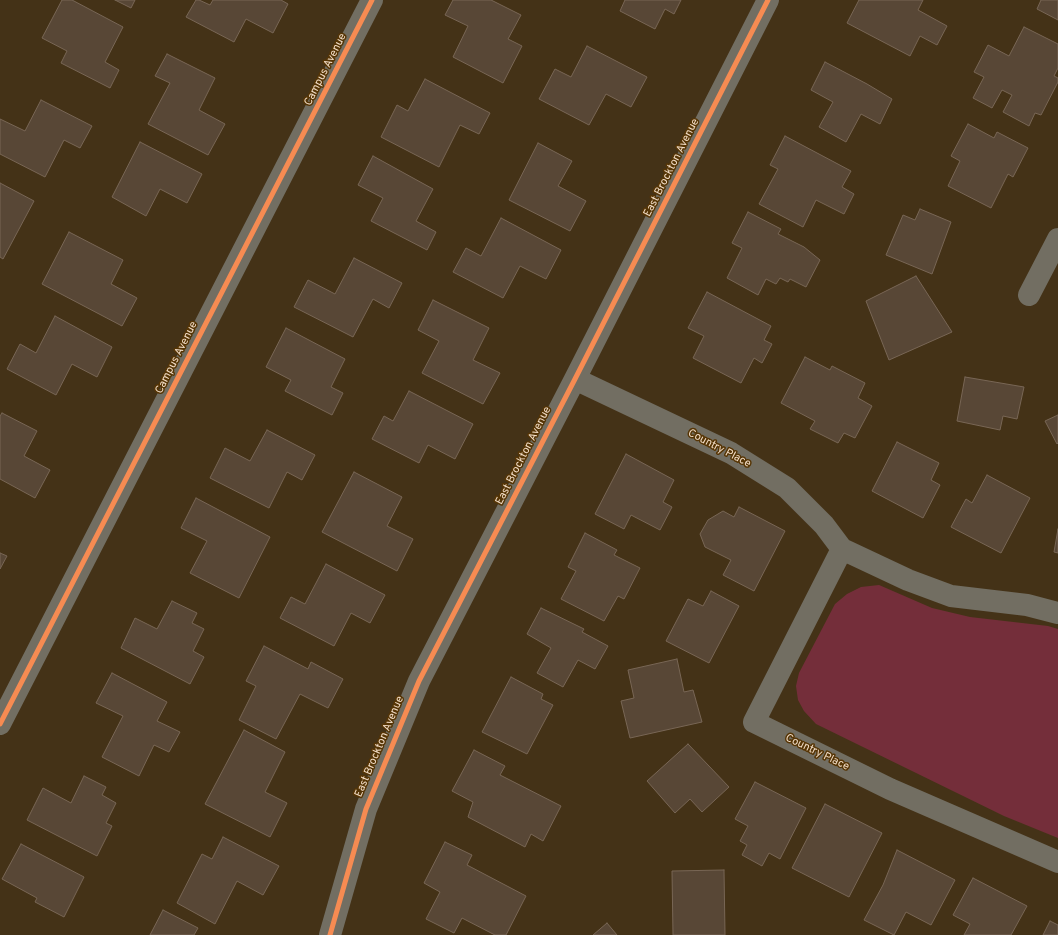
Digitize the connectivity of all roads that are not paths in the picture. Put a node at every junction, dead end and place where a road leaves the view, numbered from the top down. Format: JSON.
{"nodes":[{"id":1,"x":372,"y":0,"type":"edge"},
{"id":2,"x":768,"y":0,"type":"edge"},
{"id":3,"x":1058,"y":239,"type":"edge"},
{"id":4,"x":1029,"y":296,"type":"dead end"},
{"id":5,"x":576,"y":379,"type":"junction"},
{"id":6,"x":842,"y":549,"type":"junction"},
{"id":7,"x":1058,"y":613,"type":"edge"},
{"id":8,"x":0,"y":724,"type":"edge"},
{"id":9,"x":1058,"y":862,"type":"edge"},
{"id":10,"x":330,"y":935,"type":"edge"}],
"edges":[{"from":1,"to":8,"type":"street","name":"Campus Avenue"},
{"from":2,"to":5,"type":"street","name":"East Brockton Avenue"},
{"from":3,"to":4,"type":"street"},
{"from":5,"to":6,"type":"street","name":"Country Place"},
{"from":5,"to":10,"type":"street","name":"East Brockton Avenue"},
{"from":6,"to":7,"type":"street","name":"Country Place"},
{"from":6,"to":9,"type":"street","name":"Country Place"}]}
